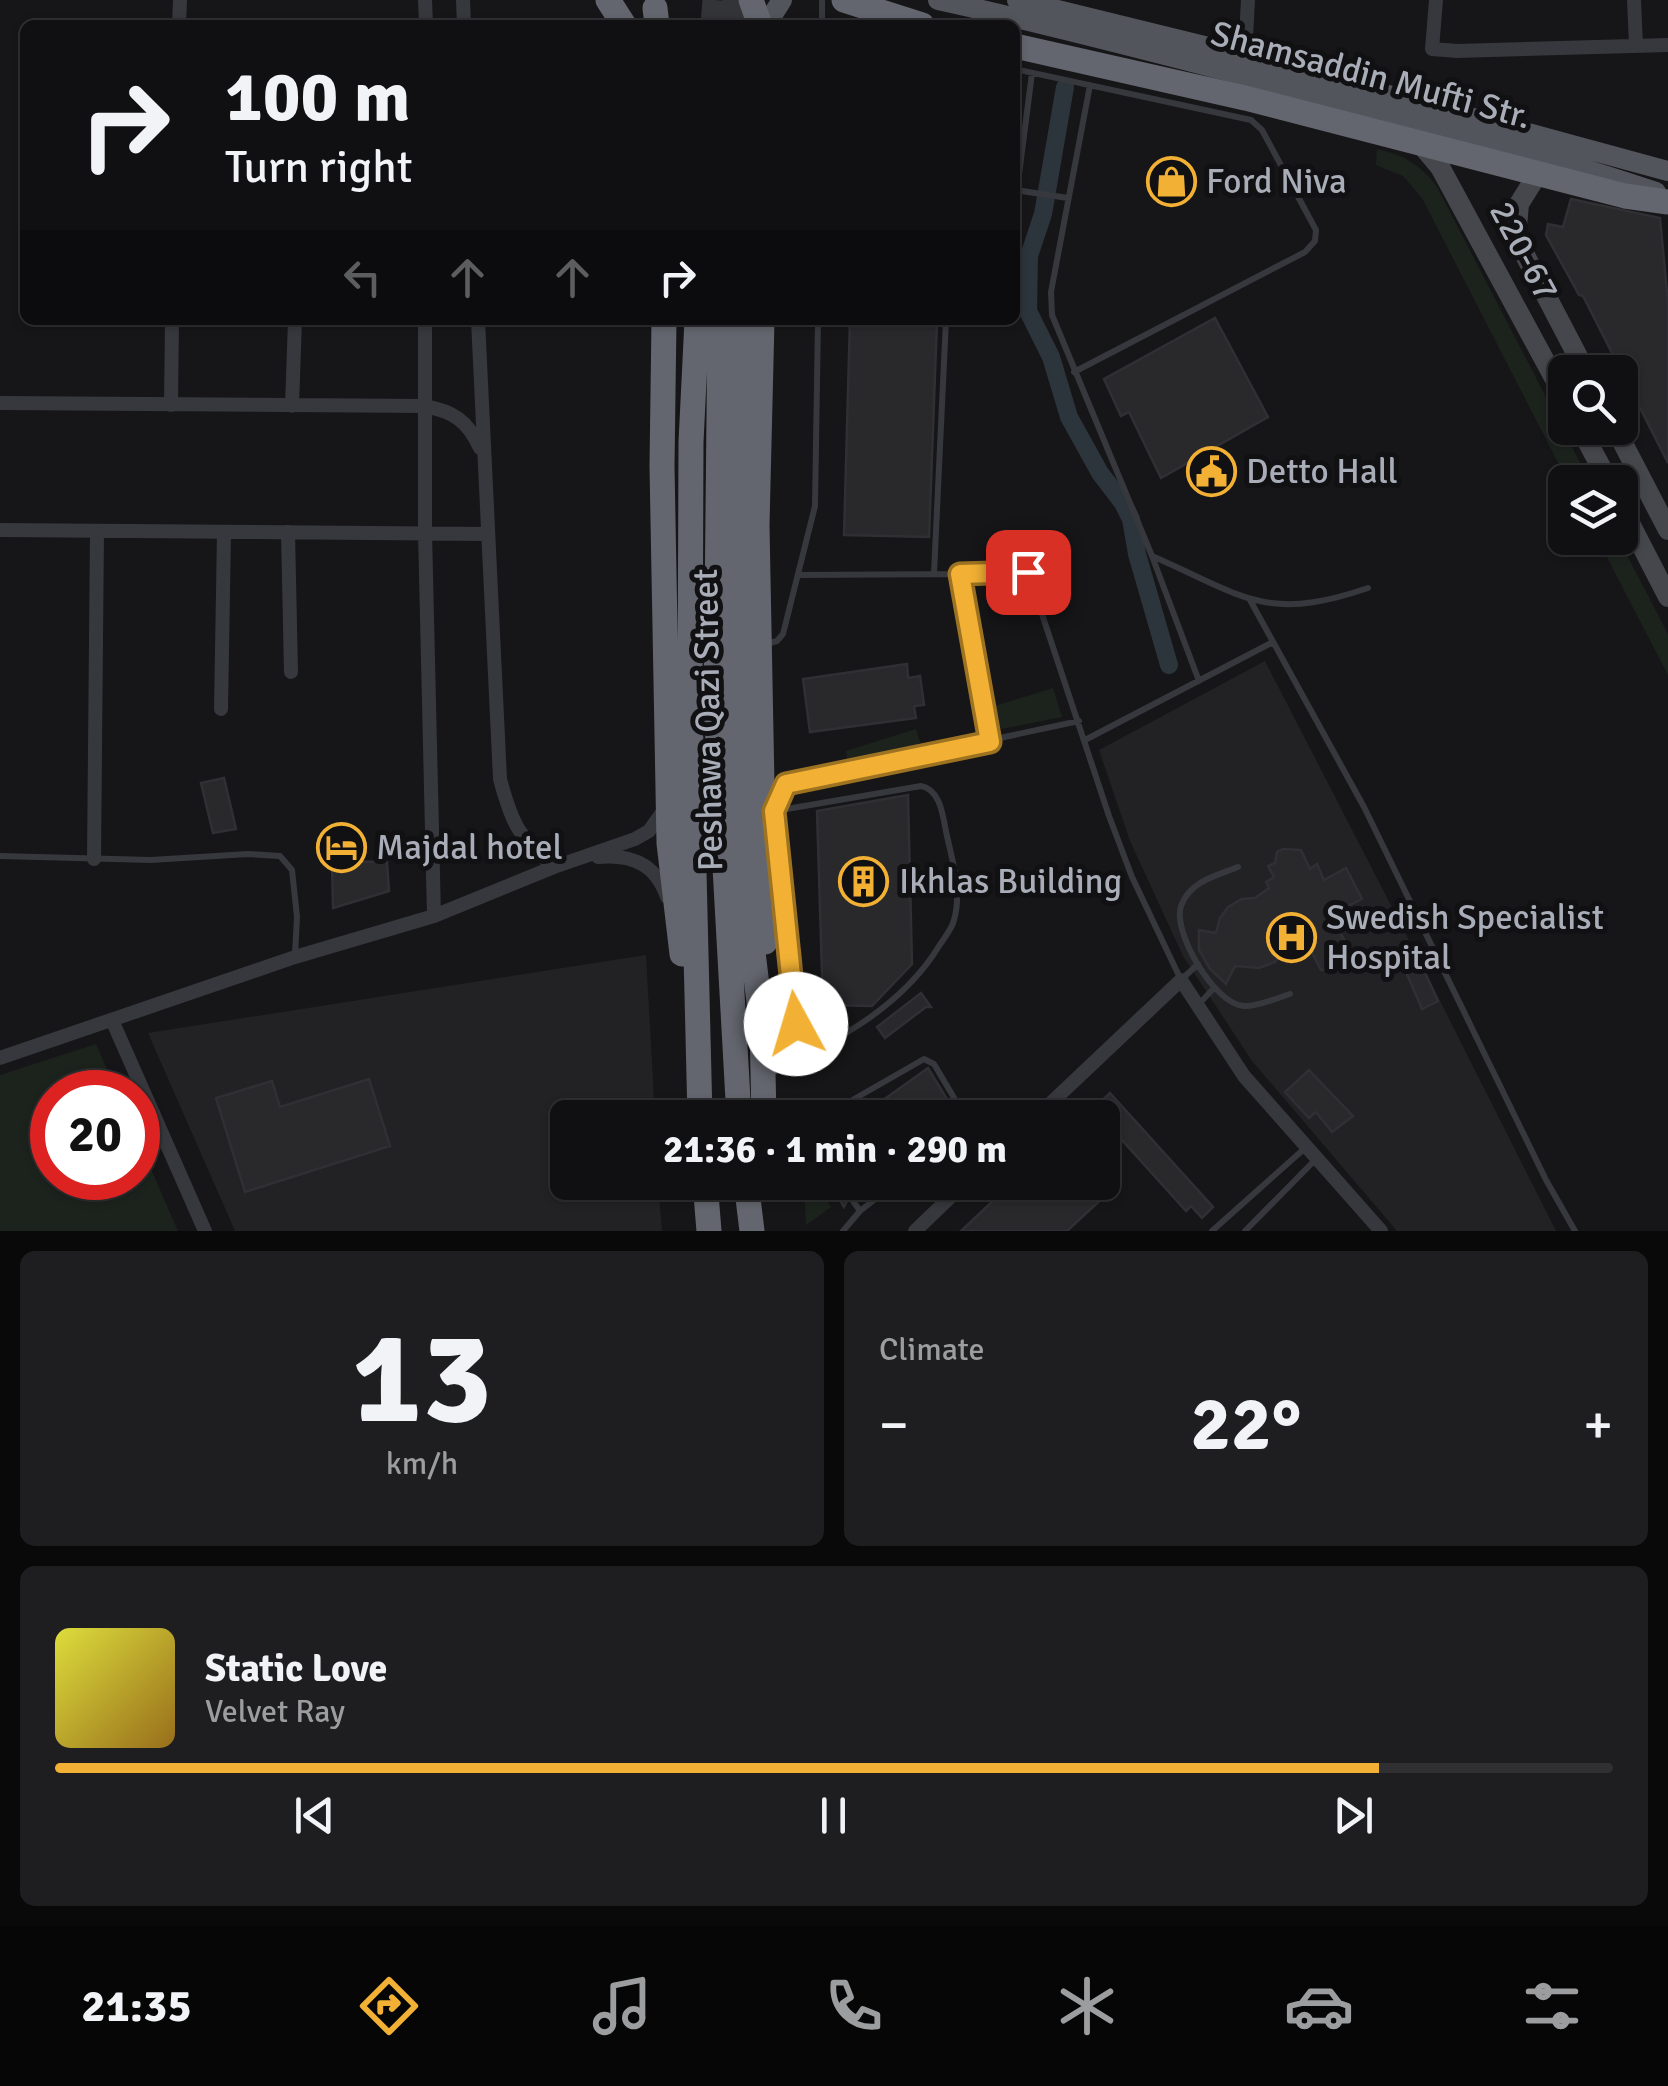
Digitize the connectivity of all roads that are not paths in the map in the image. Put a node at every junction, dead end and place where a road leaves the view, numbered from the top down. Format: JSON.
{"nodes":[{"id":1,"x":751,"y":0,"type":"edge"},
{"id":2,"x":796,"y":0,"type":"edge"},
{"id":3,"x":844,"y":0,"type":"edge"},
{"id":4,"x":938,"y":0,"type":"edge"},
{"id":5,"x":1017,"y":0,"type":"edge"},
{"id":6,"x":1248,"y":0,"type":"edge"},
{"id":7,"x":1436,"y":0,"type":"edge"},
{"id":8,"x":1634,"y":0,"type":"edge"},
{"id":9,"x":770,"y":18,"type":"edge"},
{"id":10,"x":906,"y":20,"type":"edge"},
{"id":11,"x":1668,"y":45,"type":"edge"},
{"id":12,"x":1636,"y":46,"type":"junction"},
{"id":13,"x":1020,"y":47,"type":"edge"},
{"id":14,"x":1245,"y":56,"type":"junction"},
{"id":15,"x":1020,"y":70,"type":"edge"},
{"id":16,"x":1032,"y":73,"type":"junction"},
{"id":17,"x":1090,"y":85,"type":"junction"},
{"id":18,"x":1417,"y":140,"type":"junction"},
{"id":19,"x":1020,"y":161,"type":"edge"},
{"id":20,"x":1668,"y":171,"type":"edge"},
{"id":21,"x":1538,"y":175,"type":"junction"},
{"id":22,"x":1020,"y":191,"type":"edge"},
{"id":23,"x":1068,"y":198,"type":"junction"},
{"id":24,"x":1668,"y":199,"type":"edge"},
{"id":25,"x":1516,"y":238,"type":"junction"},
{"id":26,"x":1488,"y":250,"type":"junction"},
{"id":27,"x":172,"y":325,"type":"edge"},
{"id":28,"x":295,"y":325,"type":"edge"},
{"id":29,"x":425,"y":325,"type":"edge"},
{"id":30,"x":478,"y":325,"type":"edge"},
{"id":31,"x":664,"y":325,"type":"edge"},
{"id":32,"x":697,"y":325,"type":"edge"},
{"id":33,"x":720,"y":325,"type":"edge"},
{"id":34,"x":744,"y":325,"type":"edge"},
{"id":35,"x":762,"y":325,"type":"edge"},
{"id":36,"x":818,"y":325,"type":"edge"},
{"id":37,"x":946,"y":325,"type":"edge"},
{"id":38,"x":1577,"y":355,"type":"edge"},
{"id":39,"x":1548,"y":365,"type":"edge"},
{"id":40,"x":1074,"y":372,"type":"junction"},
{"id":41,"x":0,"y":404,"type":"edge"},
{"id":42,"x":170,"y":405,"type":"junction"},
{"id":43,"x":292,"y":406,"type":"junction"},
{"id":44,"x":424,"y":406,"type":"junction"},
{"id":45,"x":1624,"y":445,"type":"edge"},
{"id":46,"x":485,"y":459,"type":"junction"},
{"id":47,"x":0,"y":530,"type":"edge"},
{"id":48,"x":1668,"y":530,"type":"edge"},
{"id":49,"x":97,"y":531,"type":"junction"},
{"id":50,"x":288,"y":532,"type":"junction"},
{"id":51,"x":426,"y":532,"type":"junction"},
{"id":52,"x":224,"y":533,"type":"junction"},
{"id":53,"x":488,"y":534,"type":"junction"},
{"id":54,"x":1638,"y":538,"type":"edge"},
{"id":55,"x":1152,"y":556,"type":"junction"},
{"id":56,"x":934,"y":574,"type":"junction"},
{"id":57,"x":960,"y":574,"type":"junction"},
{"id":58,"x":798,"y":575,"type":"junction"},
{"id":59,"x":1368,"y":588,"type":"dead end"},
{"id":60,"x":1668,"y":596,"type":"edge"},
{"id":61,"x":1250,"y":600,"type":"junction"},
{"id":62,"x":1273,"y":642,"type":"junction"},
{"id":63,"x":760,"y":645,"type":"junction"},
{"id":64,"x":291,"y":672,"type":"dead end"},
{"id":65,"x":1199,"y":681,"type":"junction"},
{"id":66,"x":220,"y":709,"type":"dead end"},
{"id":67,"x":1079,"y":721,"type":"junction"},
{"id":68,"x":1086,"y":740,"type":"junction"},
{"id":69,"x":990,"y":742,"type":"junction"},
{"id":70,"x":668,"y":792,"type":"junction"},
{"id":71,"x":769,"y":820,"type":"junction"},
{"id":72,"x":0,"y":856,"type":"edge"},
{"id":73,"x":94,"y":858,"type":"junction"},
{"id":74,"x":554,"y":867,"type":"junction"},
{"id":75,"x":1238,"y":867,"type":"dead end"},
{"id":76,"x":434,"y":916,"type":"junction"},
{"id":77,"x":677,"y":924,"type":"junction"},
{"id":78,"x":295,"y":957,"type":"junction"},
{"id":79,"x":1198,"y":964,"type":"junction"},
{"id":80,"x":1181,"y":980,"type":"junction"},
{"id":81,"x":1214,"y":988,"type":"junction"},
{"id":82,"x":1290,"y":994,"type":"dead end"},
{"id":83,"x":1197,"y":1006,"type":"junction"},
{"id":84,"x":112,"y":1020,"type":"junction"},
{"id":85,"x":762,"y":1027,"type":"junction"},
{"id":86,"x":0,"y":1058,"type":"edge"},
{"id":87,"x":800,"y":1059,"type":"junction"},
{"id":88,"x":697,"y":1074,"type":"junction"},
{"id":89,"x":764,"y":1077,"type":"junction"},
{"id":90,"x":699,"y":1100,"type":"edge"},
{"id":91,"x":756,"y":1100,"type":"edge"},
{"id":92,"x":760,"y":1100,"type":"edge"},
{"id":93,"x":852,"y":1100,"type":"edge"},
{"id":94,"x":955,"y":1100,"type":"edge"},
{"id":95,"x":1055,"y":1100,"type":"edge"},
{"id":96,"x":1312,"y":1152,"type":"junction"},
{"id":97,"x":707,"y":1200,"type":"edge"},
{"id":98,"x":748,"y":1200,"type":"edge"},
{"id":99,"x":762,"y":1200,"type":"edge"},
{"id":100,"x":874,"y":1200,"type":"edge"},
{"id":101,"x":947,"y":1200,"type":"edge"},
{"id":102,"x":853,"y":1201,"type":"dead end"},
{"id":103,"x":860,"y":1211,"type":"junction"},
{"id":104,"x":204,"y":1231,"type":"edge"},
{"id":105,"x":709,"y":1231,"type":"edge"},
{"id":106,"x":752,"y":1231,"type":"edge"},
{"id":107,"x":762,"y":1231,"type":"edge"},
{"id":108,"x":843,"y":1231,"type":"edge"},
{"id":109,"x":915,"y":1231,"type":"edge"},
{"id":110,"x":1212,"y":1231,"type":"edge"},
{"id":111,"x":1245,"y":1231,"type":"edge"},
{"id":112,"x":1381,"y":1231,"type":"edge"},
{"id":113,"x":1575,"y":1231,"type":"edge"}],
"edges":[{"from":1,"to":9,"type":"highway"},
{"from":2,"to":9,"type":"main road"},
{"from":3,"to":10,"type":"highway"},
{"from":4,"to":24,"type":"main road","name":"Shamsaddin Mufti Str."},
{"from":5,"to":14,"type":"main road","name":"Shamsaddin Mufti Str."},
{"from":6,"to":14,"type":"street"},
{"from":7,"to":12,"type":"street"},
{"from":8,"to":12,"type":"street"},
{"from":11,"to":12,"type":"street"},
{"from":13,"to":18,"type":"highway"},
{"from":14,"to":20,"type":"main road","name":"Shamsaddin Mufti Str."},
{"from":15,"to":16,"type":"lane"},
{"from":16,"to":17,"type":"lane"},
{"from":16,"to":19,"type":"lane"},
{"from":17,"to":23,"type":"lane"},
{"from":17,"to":40,"type":"lane"},
{"from":18,"to":21,"type":"highway"},
{"from":18,"to":26,"type":"street","name":"220-67"},
{"from":21,"to":24,"type":"highway"},
{"from":21,"to":25,"type":"street","name":"220-67"},
{"from":22,"to":23,"type":"lane"},
{"from":23,"to":40,"type":"lane"},
{"from":25,"to":26,"type":"street"},
{"from":25,"to":38,"type":"street","name":"220-67"},
{"from":26,"to":39,"type":"street","name":"220-67"},
{"from":27,"to":42,"type":"street"},
{"from":28,"to":43,"type":"street"},
{"from":29,"to":44,"type":"street"},
{"from":30,"to":46,"type":"street"},
{"from":31,"to":70,"type":"highway","name":"Peshawa Qazi Street"},
{"from":32,"to":88,"type":"highway","name":"Peshawa Qazi Street"},
{"from":33,"to":91,"type":"highway","name":"Peshawa Qazi Street"},
{"from":34,"to":85,"type":"highway","name":"Peshawa Qazi Street"},
{"from":35,"to":63,"type":"highway"},
{"from":36,"to":58,"type":"lane"},
{"from":37,"to":56,"type":"lane"},
{"from":40,"to":55,"type":"lane"},
{"from":41,"to":42,"type":"street"},
{"from":42,"to":43,"type":"street"},
{"from":43,"to":44,"type":"street"},
{"from":44,"to":46,"type":"street"},
{"from":44,"to":51,"type":"street"},
{"from":45,"to":48,"type":"street"},
{"from":46,"to":53,"type":"street"},
{"from":47,"to":49,"type":"street"},
{"from":49,"to":52,"type":"street"},
{"from":49,"to":73,"type":"street"},
{"from":50,"to":51,"type":"street"},
{"from":50,"to":52,"type":"street"},
{"from":50,"to":64,"type":"street"},
{"from":51,"to":53,"type":"street"},
{"from":51,"to":76,"type":"street"},
{"from":52,"to":66,"type":"street"},
{"from":53,"to":74,"type":"street"},
{"from":54,"to":60,"type":"street"},
{"from":55,"to":61,"type":"lane"},
{"from":55,"to":65,"type":"lane"},
{"from":56,"to":57,"type":"lane"},
{"from":56,"to":58,"type":"lane"},
{"from":57,"to":67,"type":"lane"},
{"from":57,"to":69,"type":"lane"},
{"from":58,"to":63,"type":"lane"},
{"from":59,"to":61,"type":"lane"},
{"from":61,"to":62,"type":"lane"},
{"from":62,"to":65,"type":"lane"},
{"from":62,"to":113,"type":"lane"},
{"from":63,"to":71,"type":"highway"},
{"from":65,"to":68,"type":"lane"},
{"from":67,"to":68,"type":"lane"},
{"from":67,"to":69,"type":"lane"},
{"from":68,"to":80,"type":"lane"},
{"from":69,"to":71,"type":"lane"},
{"from":70,"to":74,"type":"street"},
{"from":70,"to":77,"type":"highway","name":"Peshawa Qazi Street"},
{"from":71,"to":85,"type":"highway"},
{"from":71,"to":87,"type":"lane"},
{"from":71,"to":87,"type":"lane"},
{"from":72,"to":73,"type":"lane"},
{"from":73,"to":78,"type":"lane"},
{"from":74,"to":76,"type":"street"},
{"from":74,"to":77,"type":"street"},
{"from":75,"to":79,"type":"lane"},
{"from":76,"to":78,"type":"street"},
{"from":77,"to":88,"type":"highway","name":"Peshawa Qazi Street"},
{"from":78,"to":84,"type":"street"},
{"from":79,"to":80,"type":"lane"},
{"from":79,"to":81,"type":"lane"},
{"from":80,"to":83,"type":"street"},
{"from":80,"to":95,"type":"street"},
{"from":81,"to":82,"type":"lane"},
{"from":81,"to":83,"type":"lane"},
{"from":83,"to":96,"type":"street"},
{"from":84,"to":86,"type":"street"},
{"from":84,"to":104,"type":"street"},
{"from":85,"to":89,"type":"highway","name":"Peshawa Qazi Street"},
{"from":87,"to":89,"type":"lane"},
{"from":88,"to":90,"type":"highway","name":"Peshawa Qazi Street"},
{"from":89,"to":92,"type":"highway","name":"Peshawa Qazi Street"},
{"from":93,"to":94,"type":"lane"},
{"from":96,"to":110,"type":"lane"},
{"from":96,"to":111,"type":"lane"},
{"from":96,"to":112,"type":"street"},
{"from":97,"to":105,"type":"highway"},
{"from":98,"to":106,"type":"highway"},
{"from":99,"to":107,"type":"highway"},
{"from":100,"to":103,"type":"lane"},
{"from":101,"to":109,"type":"street"},
{"from":102,"to":103,"type":"lane"},
{"from":103,"to":108,"type":"lane"}]}
